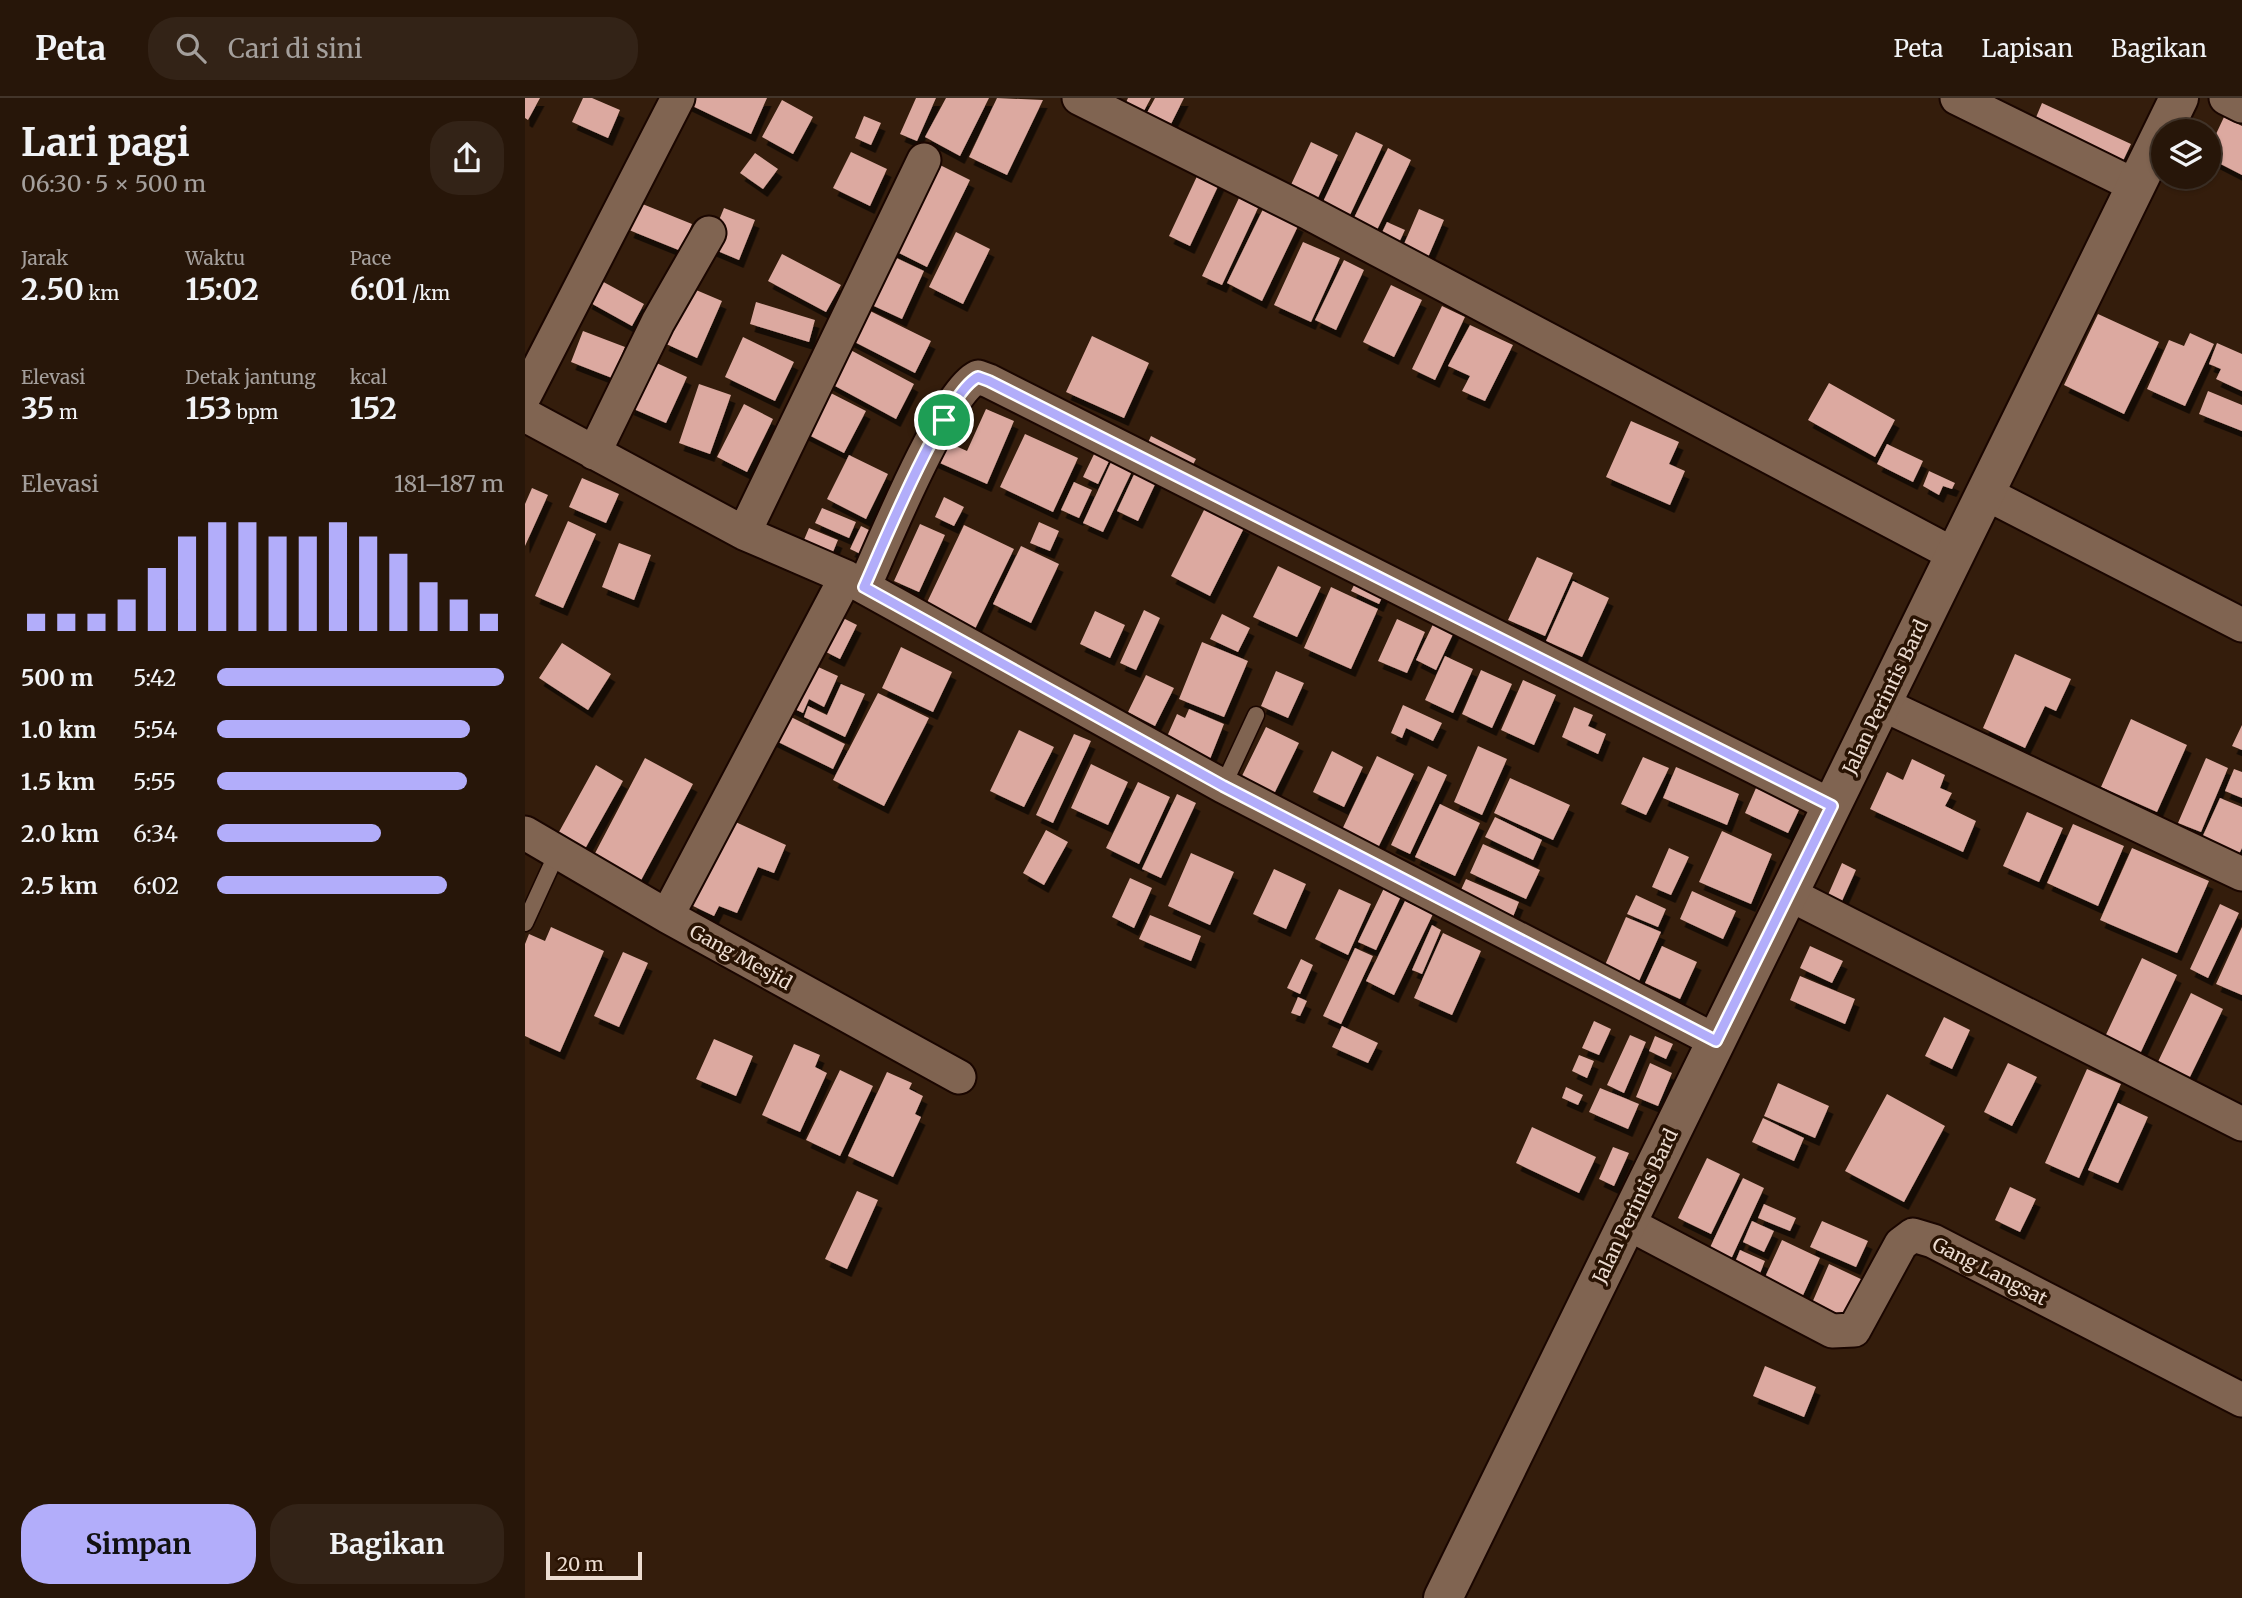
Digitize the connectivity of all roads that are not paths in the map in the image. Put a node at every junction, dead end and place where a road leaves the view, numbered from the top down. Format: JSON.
{"nodes":[{"id":1,"x":678,"y":98,"type":"edge"},
{"id":2,"x":1079,"y":98,"type":"edge"},
{"id":3,"x":1957,"y":98,"type":"edge"},
{"id":4,"x":2179,"y":98,"type":"edge"},
{"id":5,"x":2226,"y":98,"type":"edge"},
{"id":6,"x":2242,"y":106,"type":"edge"},
{"id":7,"x":924,"y":160,"type":"dead end"},
{"id":8,"x":2136,"y":186,"type":"junction"},
{"id":9,"x":709,"y":233,"type":"dead end"},
{"id":10,"x":525,"y":394,"type":"edge"},
{"id":11,"x":525,"y":415,"type":"edge"},
{"id":12,"x":594,"y":453,"type":"junction"},
{"id":13,"x":1985,"y":493,"type":"junction"},
{"id":14,"x":744,"y":533,"type":"junction"},
{"id":15,"x":1955,"y":555,"type":"junction"},
{"id":16,"x":855,"y":582,"type":"junction"},
{"id":17,"x":2242,"y":625,"type":"edge"},
{"id":18,"x":1882,"y":704,"type":"junction"},
{"id":19,"x":1257,"y":715,"type":"dead end"},
{"id":20,"x":1223,"y":786,"type":"junction"},
{"id":21,"x":1832,"y":806,"type":"junction"},
{"id":22,"x":525,"y":833,"type":"edge"},
{"id":23,"x":558,"y":851,"type":"junction"},
{"id":24,"x":2242,"y":874,"type":"edge"},
{"id":25,"x":1789,"y":894,"type":"junction"},
{"id":26,"x":667,"y":916,"type":"junction"},
{"id":27,"x":525,"y":923,"type":"edge"},
{"id":28,"x":1716,"y":1041,"type":"junction"},
{"id":29,"x":960,"y":1077,"type":"dead end"},
{"id":30,"x":2242,"y":1124,"type":"edge"},
{"id":31,"x":1627,"y":1223,"type":"junction"},
{"id":32,"x":2242,"y":1400,"type":"edge"},
{"id":33,"x":1443,"y":1598,"type":"edge"}],
"edges":[{"from":1,"to":10,"type":"street"},
{"from":2,"to":15,"type":"street"},
{"from":3,"to":8,"type":"street"},
{"from":4,"to":8,"type":"street","name":"Jalan Perintis Bard"},
{"from":5,"to":6,"type":"street"},
{"from":7,"to":14,"type":"street"},
{"from":8,"to":13,"type":"street","name":"Jalan Perintis Bard"},
{"from":9,"to":12,"type":"street"},
{"from":11,"to":12,"type":"street"},
{"from":12,"to":14,"type":"street"},
{"from":13,"to":15,"type":"street","name":"Jalan Perintis Bard"},
{"from":13,"to":17,"type":"street"},
{"from":14,"to":16,"type":"street"},
{"from":15,"to":18,"type":"street","name":"Jalan Perintis Bard"},
{"from":16,"to":20,"type":"street"},
{"from":16,"to":21,"type":"street"},
{"from":16,"to":26,"type":"street"},
{"from":18,"to":21,"type":"street","name":"Jalan Perintis Bard"},
{"from":18,"to":24,"type":"street"},
{"from":19,"to":20,"type":"lane"},
{"from":20,"to":28,"type":"street"},
{"from":21,"to":25,"type":"street","name":"Jalan Perintis Bard"},
{"from":22,"to":23,"type":"street","name":"Gang Mesjid"},
{"from":23,"to":26,"type":"street","name":"Gang Mesjid"},
{"from":23,"to":27,"type":"lane"},
{"from":25,"to":28,"type":"street","name":"Jalan Perintis Bard"},
{"from":25,"to":30,"type":"street"},
{"from":26,"to":29,"type":"street","name":"Gang Mesjid"},
{"from":28,"to":31,"type":"street","name":"Jalan Perintis Bard"},
{"from":31,"to":32,"type":"street","name":"Gang Langsat"},
{"from":31,"to":33,"type":"street","name":"Jalan Perintis Bard"}]}
